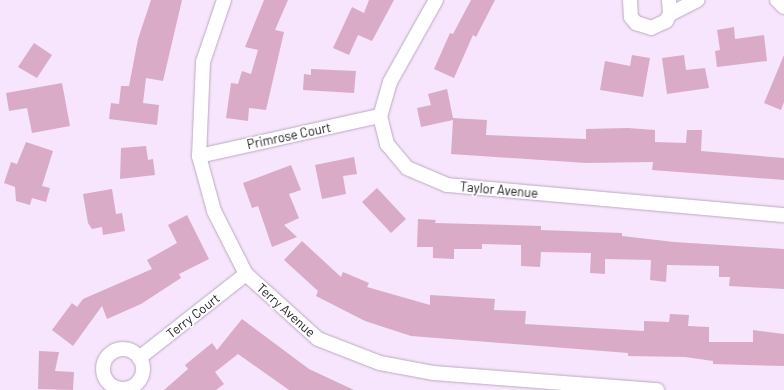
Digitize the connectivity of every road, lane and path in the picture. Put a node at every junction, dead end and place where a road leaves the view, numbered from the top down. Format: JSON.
{"nodes":[{"id":1,"x":224,"y":0,"type":"edge"},
{"id":2,"x":436,"y":0,"type":"edge"},
{"id":3,"x":630,"y":0,"type":"edge"},
{"id":4,"x":669,"y":0,"type":"edge"},
{"id":5,"x":698,"y":0,"type":"edge"},
{"id":6,"x":777,"y":0,"type":"edge"},
{"id":7,"x":784,"y":7,"type":"edge"},
{"id":8,"x":670,"y":14,"type":"junction"},
{"id":9,"x":380,"y":116,"type":"junction"},
{"id":10,"x":199,"y":156,"type":"junction"},
{"id":11,"x":784,"y":215,"type":"edge"},
{"id":12,"x":246,"y":274,"type":"junction"},
{"id":13,"x":139,"y":358,"type":"dead end"},
{"id":14,"x":657,"y":390,"type":"edge"}],
"edges":[{"from":1,"to":10,"type":"street","name":"Terry Avenue"},
{"from":2,"to":9,"type":"street"},
{"from":3,"to":8,"type":"street"},
{"from":4,"to":8,"type":"street"},
{"from":5,"to":8,"type":"street"},
{"from":6,"to":7,"type":"street"},
{"from":9,"to":10,"type":"street","name":"Primrose Court"},
{"from":9,"to":11,"type":"street","name":"Taylor Avenue"},
{"from":10,"to":12,"type":"street","name":"Terry Avenue"},
{"from":12,"to":13,"type":"street","name":"Terry Court"},
{"from":12,"to":14,"type":"street","name":"Terry Avenue"}]}
